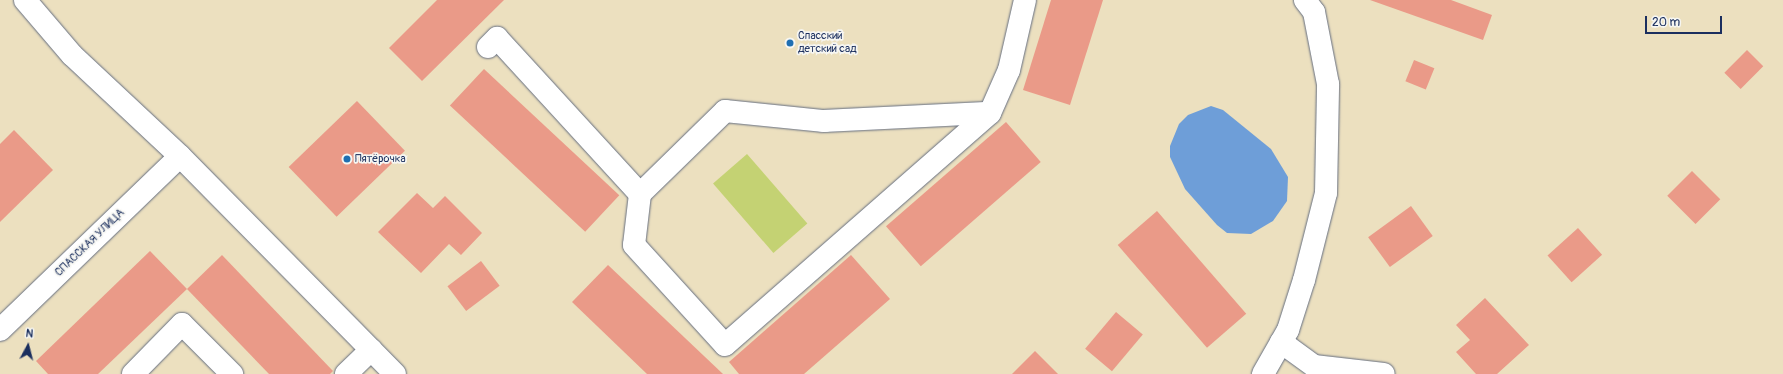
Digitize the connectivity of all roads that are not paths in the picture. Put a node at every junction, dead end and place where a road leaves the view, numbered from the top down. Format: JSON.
{"nodes":[{"id":1,"x":25,"y":0,"type":"edge"},
{"id":2,"x":1025,"y":0,"type":"edge"},
{"id":3,"x":1305,"y":0,"type":"edge"},
{"id":4,"x":488,"y":47,"type":"dead end"},
{"id":5,"x":990,"y":113,"type":"junction"},
{"id":6,"x":180,"y":156,"type":"junction"},
{"id":7,"x":640,"y":194,"type":"junction"},
{"id":8,"x":0,"y":330,"type":"edge"},
{"id":9,"x":1281,"y":342,"type":"junction"},
{"id":10,"x":371,"y":350,"type":"junction"},
{"id":11,"x":133,"y":374,"type":"edge"},
{"id":12,"x":232,"y":374,"type":"edge"},
{"id":13,"x":346,"y":374,"type":"edge"},
{"id":14,"x":395,"y":374,"type":"edge"},
{"id":15,"x":1263,"y":374,"type":"edge"},
{"id":16,"x":1384,"y":374,"type":"edge"}],
"edges":[{"from":1,"to":6,"type":"street"},
{"from":2,"to":5,"type":"street"},
{"from":3,"to":9,"type":"street"},
{"from":4,"to":7,"type":"street"},
{"from":5,"to":7,"type":"street"},
{"from":5,"to":7,"type":"street"},
{"from":6,"to":8,"type":"street","name":"СПАССКАЯ УЛИЦА"},
{"from":6,"to":10,"type":"street"},
{"from":9,"to":15,"type":"street"},
{"from":9,"to":16,"type":"street"},
{"from":10,"to":13,"type":"street"},
{"from":10,"to":14,"type":"street"},
{"from":11,"to":12,"type":"street"}]}
